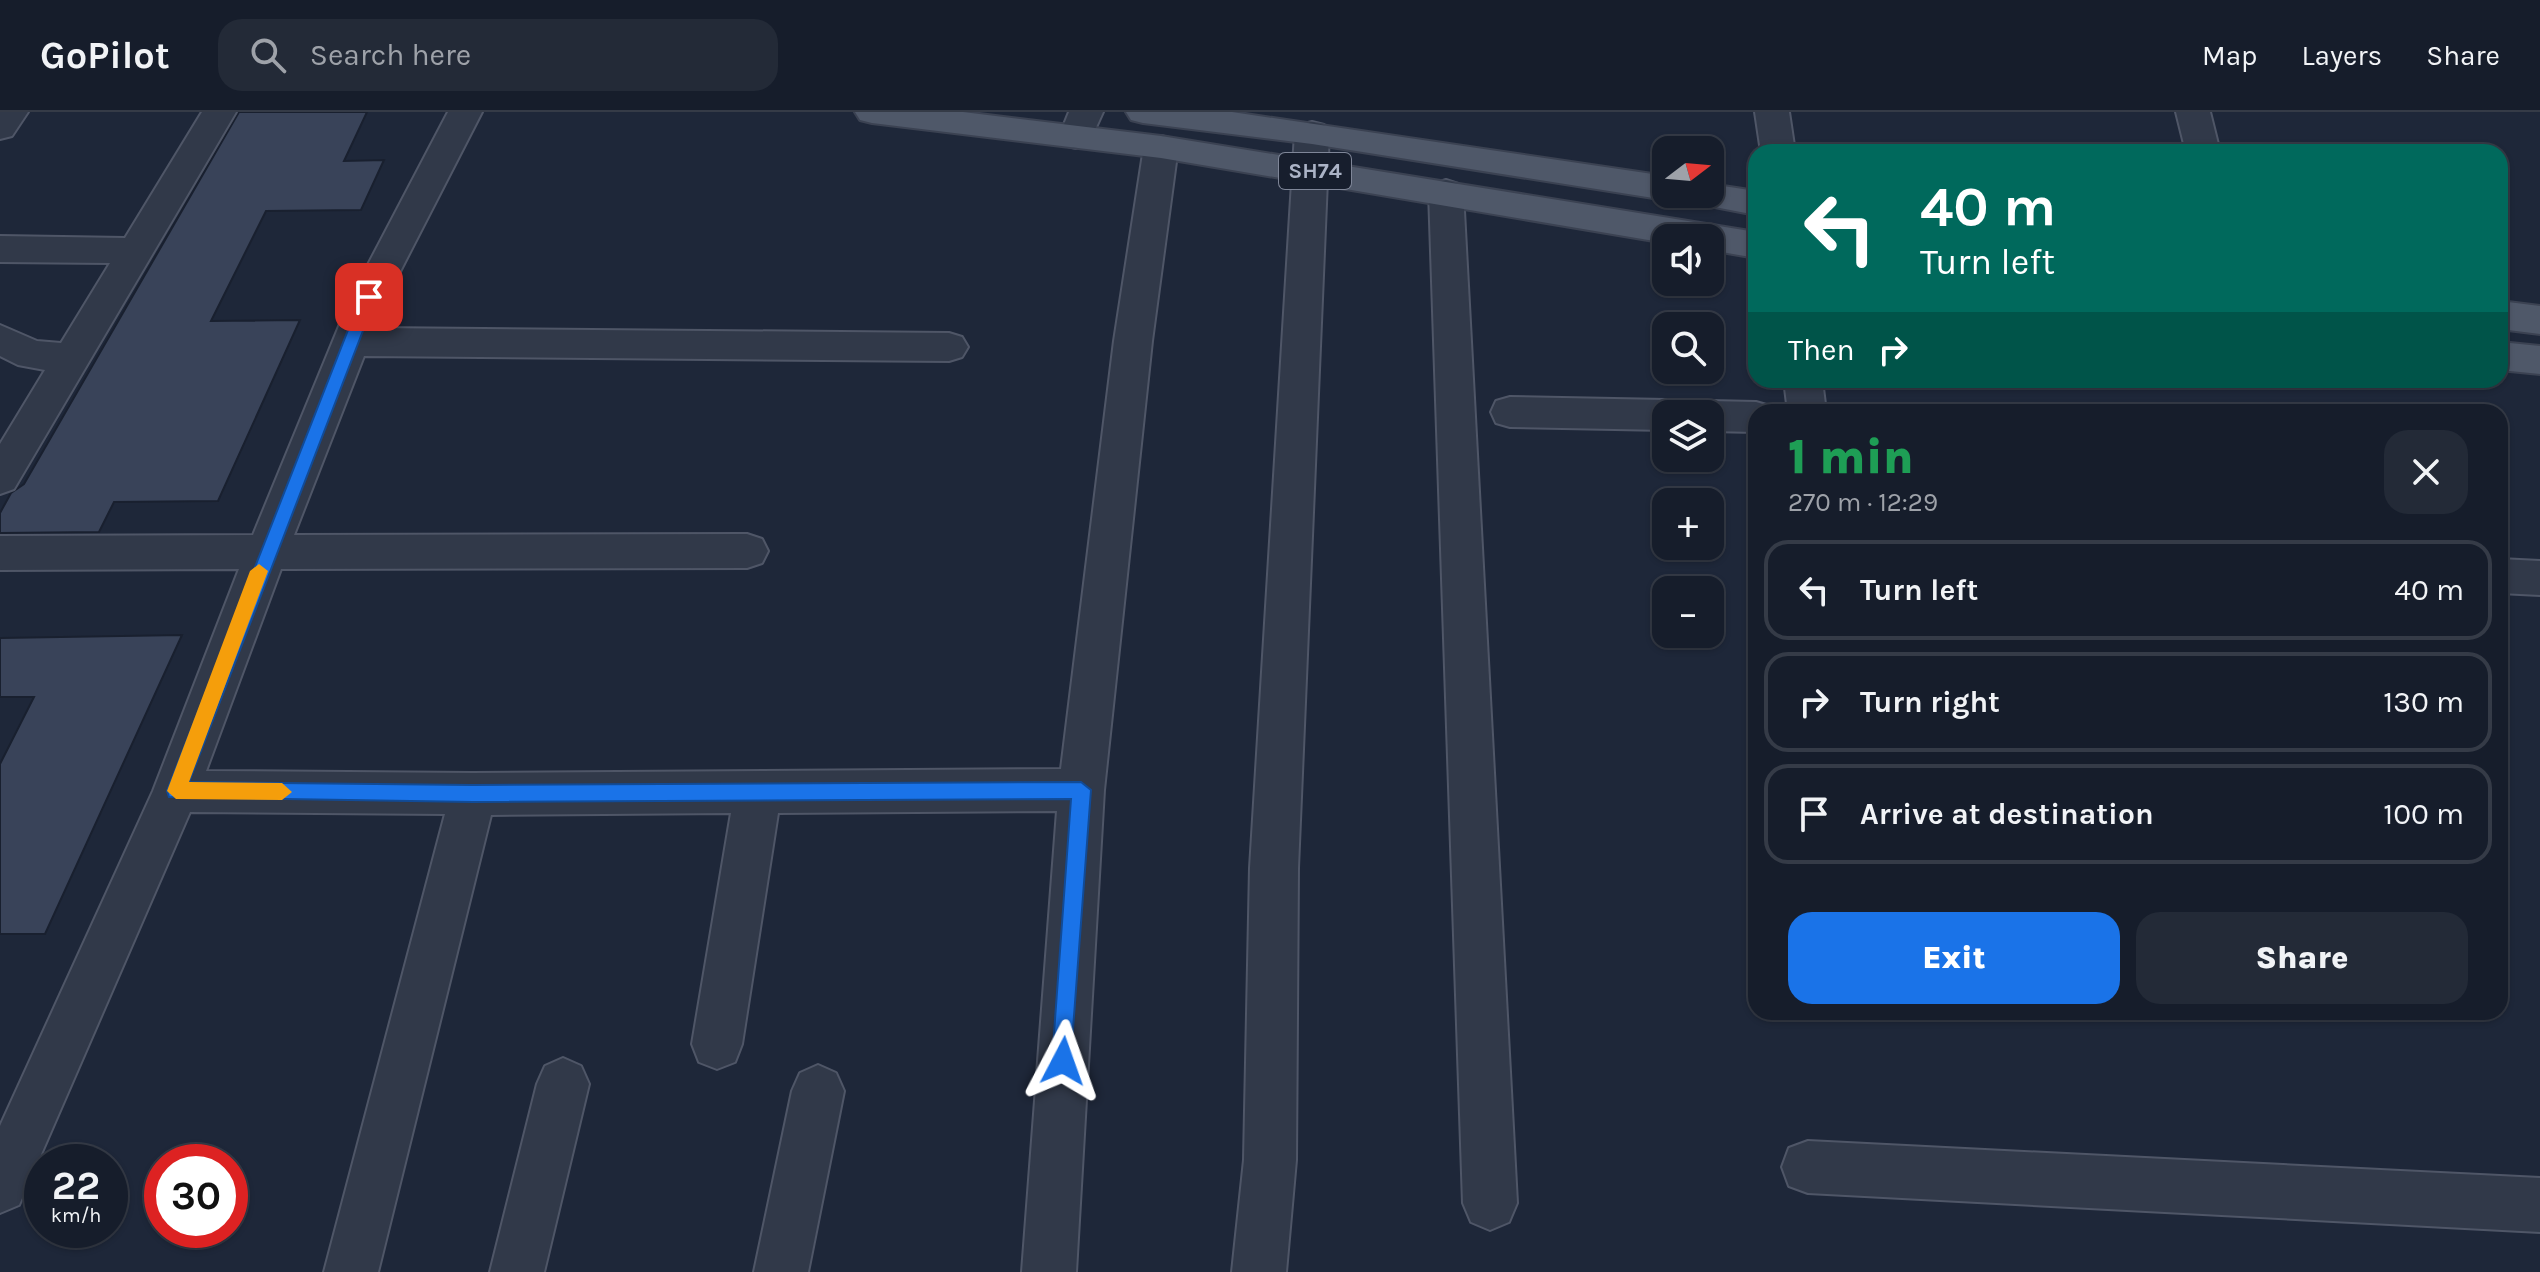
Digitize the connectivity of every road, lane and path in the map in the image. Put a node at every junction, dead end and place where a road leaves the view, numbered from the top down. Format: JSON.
{"nodes":[{"id":1,"x":11,"y":112,"type":"edge"},
{"id":2,"x":219,"y":112,"type":"edge"},
{"id":3,"x":465,"y":112,"type":"edge"},
{"id":4,"x":872,"y":112,"type":"edge"},
{"id":5,"x":1772,"y":112,"type":"edge"},
{"id":6,"x":2193,"y":112,"type":"edge"},
{"id":7,"x":1081,"y":125,"type":"edge"},
{"id":8,"x":0,"y":128,"type":"edge"},
{"id":9,"x":1152,"y":130,"type":"edge"},
{"id":10,"x":1777,"y":144,"type":"edge"},
{"id":11,"x":2201,"y":144,"type":"edge"},
{"id":12,"x":1311,"y":152,"type":"junction"},
{"id":13,"x":1652,"y":187,"type":"edge"},
{"id":14,"x":1446,"y":192,"type":"junction"},
{"id":15,"x":1724,"y":198,"type":"edge"},
{"id":16,"x":1748,"y":202,"type":"edge"},
{"id":17,"x":1748,"y":244,"type":"edge"},
{"id":18,"x":0,"y":249,"type":"edge"},
{"id":19,"x":135,"y":251,"type":"junction"},
{"id":20,"x":2508,"y":316,"type":"edge"},
{"id":21,"x":2540,"y":320,"type":"edge"},
{"id":22,"x":0,"y":339,"type":"edge"},
{"id":23,"x":354,"y":342,"type":"junction"},
{"id":24,"x":949,"y":347,"type":"dead end"},
{"id":25,"x":2508,"y":357,"type":"edge"},
{"id":26,"x":70,"y":358,"type":"junction"},
{"id":27,"x":2540,"y":360,"type":"edge"},
{"id":28,"x":1510,"y":412,"type":"dead end"},
{"id":29,"x":1652,"y":415,"type":"edge"},
{"id":30,"x":1724,"y":416,"type":"edge"},
{"id":31,"x":1748,"y":417,"type":"edge"},
{"id":32,"x":0,"y":478,"type":"edge"},
{"id":33,"x":267,"y":551,"type":"junction"},
{"id":34,"x":747,"y":551,"type":"dead end"},
{"id":35,"x":0,"y":553,"type":"edge"},
{"id":36,"x":2508,"y":576,"type":"edge"},
{"id":37,"x":2540,"y":578,"type":"edge"},
{"id":38,"x":1081,"y":790,"type":"junction"},
{"id":39,"x":176,"y":791,"type":"junction"},
{"id":40,"x":758,"y":792,"type":"junction"},
{"id":41,"x":473,"y":794,"type":"junction"},
{"id":42,"x":717,"y":1044,"type":"dead end"},
{"id":43,"x":563,"y":1084,"type":"dead end"},
{"id":44,"x":818,"y":1091,"type":"dead end"},
{"id":45,"x":1808,"y":1167,"type":"dead end"},
{"id":46,"x":0,"y":1186,"type":"edge"},
{"id":47,"x":1490,"y":1203,"type":"dead end"},
{"id":48,"x":2540,"y":1205,"type":"edge"},
{"id":49,"x":351,"y":1272,"type":"edge"},
{"id":50,"x":517,"y":1272,"type":"edge"},
{"id":51,"x":781,"y":1272,"type":"edge"},
{"id":52,"x":1049,"y":1272,"type":"edge"},
{"id":53,"x":1259,"y":1272,"type":"edge"}],
"edges":[{"from":1,"to":8,"type":"street"},
{"from":2,"to":19,"type":"street"},
{"from":3,"to":23,"type":"street"},
{"from":4,"to":7,"type":"main road","number":"SH74"},
{"from":5,"to":10,"type":"street"},
{"from":6,"to":11,"type":"street"},
{"from":7,"to":9,"type":"main road","number":"SH74"},
{"from":9,"to":12,"type":"main road","number":"SH74"},
{"from":9,"to":38,"type":"street"},
{"from":12,"to":13,"type":"main road","number":"SH74"},
{"from":12,"to":14,"type":"main road","number":"SH74"},
{"from":12,"to":53,"type":"street"},
{"from":14,"to":17,"type":"main road","number":"SH74"},
{"from":14,"to":47,"type":"street"},
{"from":15,"to":16,"type":"main road"},
{"from":18,"to":19,"type":"street"},
{"from":19,"to":26,"type":"street"},
{"from":20,"to":21,"type":"main road"},
{"from":22,"to":26,"type":"street"},
{"from":23,"to":24,"type":"street"},
{"from":23,"to":33,"type":"street"},
{"from":25,"to":27,"type":"main road"},
{"from":26,"to":32,"type":"street"},
{"from":28,"to":29,"type":"street"},
{"from":30,"to":31,"type":"street"},
{"from":33,"to":34,"type":"street"},
{"from":33,"to":35,"type":"street"},
{"from":33,"to":39,"type":"street"},
{"from":36,"to":37,"type":"street"},
{"from":38,"to":40,"type":"street"},
{"from":38,"to":52,"type":"street"},
{"from":39,"to":41,"type":"street"},
{"from":39,"to":46,"type":"street"},
{"from":40,"to":41,"type":"street"},
{"from":40,"to":42,"type":"street"},
{"from":41,"to":49,"type":"street"},
{"from":43,"to":50,"type":"street"},
{"from":44,"to":51,"type":"street"},
{"from":45,"to":48,"type":"street"}]}
